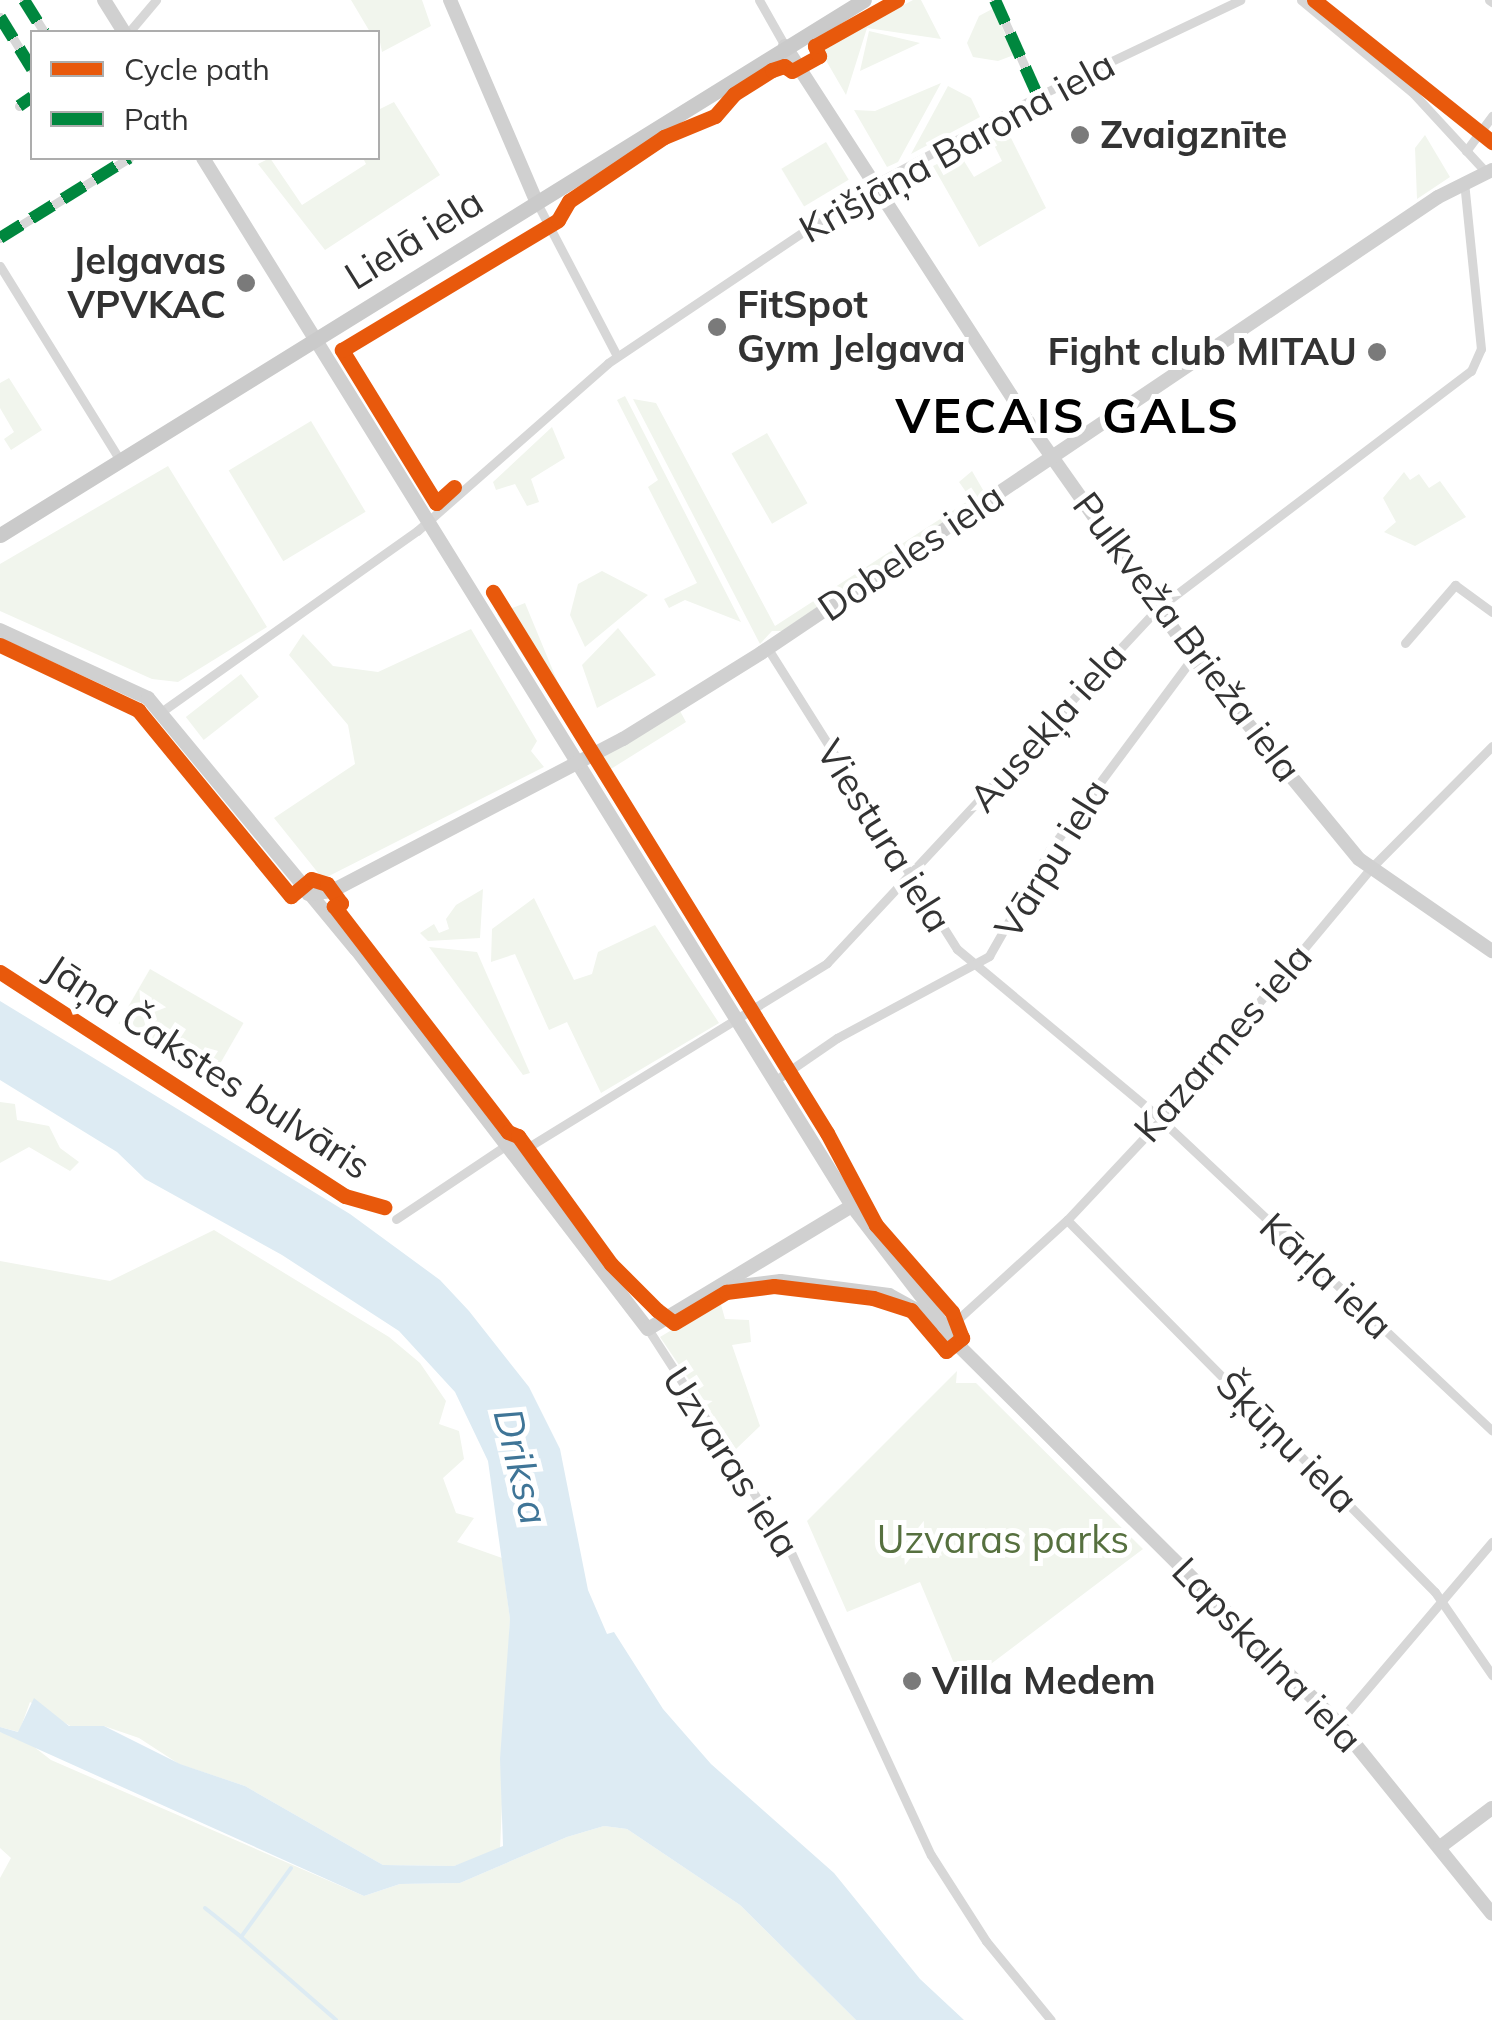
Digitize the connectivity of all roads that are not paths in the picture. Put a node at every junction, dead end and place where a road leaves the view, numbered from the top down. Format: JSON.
{"nodes":[{"id":1,"x":24,"y":0,"type":"edge"},
{"id":2,"x":104,"y":0,"type":"edge"},
{"id":3,"x":156,"y":0,"type":"edge"},
{"id":4,"x":450,"y":0,"type":"edge"},
{"id":5,"x":758,"y":0,"type":"edge"},
{"id":6,"x":864,"y":0,"type":"edge"},
{"id":7,"x":995,"y":0,"type":"edge"},
{"id":8,"x":1240,"y":0,"type":"edge"},
{"id":9,"x":1301,"y":0,"type":"edge"},
{"id":10,"x":0,"y":17,"type":"edge"},
{"id":11,"x":43,"y":30,"type":"edge"},
{"id":12,"x":126,"y":30,"type":"edge"},
{"id":13,"x":129,"y":30,"type":"edge"},
{"id":14,"x":785,"y":46,"type":"junction"},
{"id":15,"x":30,"y":66,"type":"edge"},
{"id":16,"x":1038,"y":96,"type":"junction"},
{"id":17,"x":30,"y":99,"type":"edge"},
{"id":18,"x":19,"y":106,"type":"dead end"},
{"id":19,"x":1492,"y":116,"type":"edge"},
{"id":20,"x":1466,"y":150,"type":"junction"},
{"id":21,"x":126,"y":160,"type":"edge"},
{"id":22,"x":204,"y":160,"type":"edge"},
{"id":23,"x":1489,"y":172,"type":"edge"},
{"id":24,"x":1464,"y":182,"type":"junction"},
{"id":25,"x":873,"y":185,"type":"junction"},
{"id":26,"x":536,"y":201,"type":"junction"},
{"id":27,"x":0,"y":238,"type":"edge"},
{"id":28,"x":0,"y":266,"type":"edge"},
{"id":29,"x":315,"y":339,"type":"junction"},
{"id":30,"x":618,"y":356,"type":"junction"},
{"id":31,"x":1051,"y":456,"type":"junction"},
{"id":32,"x":120,"y":460,"type":"junction"},
{"id":33,"x":427,"y":522,"type":"junction"},
{"id":34,"x":0,"y":536,"type":"edge"},
{"id":35,"x":1157,"y":610,"type":"junction"},
{"id":36,"x":1492,"y":612,"type":"edge"},
{"id":37,"x":0,"y":630,"type":"edge"},
{"id":38,"x":1406,"y":643,"type":"dead end"},
{"id":39,"x":768,"y":649,"type":"junction"},
{"id":40,"x":1194,"y":657,"type":"junction"},
{"id":41,"x":161,"y":712,"type":"junction"},
{"id":42,"x":1492,"y":746,"type":"edge"},
{"id":43,"x":576,"y":764,"type":"junction"},
{"id":44,"x":1371,"y":868,"type":"junction"},
{"id":45,"x":909,"y":878,"type":"junction"},
{"id":46,"x":308,"y":894,"type":"junction"},
{"id":47,"x":1492,"y":950,"type":"edge"},
{"id":48,"x":976,"y":965,"type":"junction"},
{"id":49,"x":736,"y":1022,"type":"junction"},
{"id":50,"x":773,"y":1082,"type":"junction"},
{"id":51,"x":1161,"y":1120,"type":"junction"},
{"id":52,"x":513,"y":1149,"type":"junction"},
{"id":53,"x":852,"y":1206,"type":"junction"},
{"id":54,"x":396,"y":1218,"type":"dead end"},
{"id":55,"x":1067,"y":1220,"type":"junction"},
{"id":56,"x":770,"y":1254,"type":"junction"},
{"id":57,"x":781,"y":1281,"type":"junction"},
{"id":58,"x":711,"y":1290,"type":"junction"},
{"id":59,"x":944,"y":1328,"type":"junction"},
{"id":60,"x":648,"y":1329,"type":"junction"},
{"id":61,"x":1492,"y":1432,"type":"edge"},
{"id":62,"x":1492,"y":1542,"type":"edge"},
{"id":63,"x":1440,"y":1603,"type":"junction"},
{"id":64,"x":1492,"y":1675,"type":"edge"},
{"id":65,"x":1338,"y":1724,"type":"junction"},
{"id":66,"x":1492,"y":1808,"type":"edge"},
{"id":67,"x":1440,"y":1847,"type":"junction"},
{"id":68,"x":1492,"y":1914,"type":"edge"},
{"id":69,"x":1051,"y":2020,"type":"edge"}],
"edges":[{"from":1,"to":11,"type":"street"},
{"from":2,"to":12,"type":"street"},
{"from":3,"to":13,"type":"street"},
{"from":4,"to":26,"type":"street"},
{"from":5,"to":14,"type":"street"},
{"from":6,"to":14,"type":"main road","name":"Lielā iela"},
{"from":7,"to":16,"type":"street"},
{"from":8,"to":16,"type":"street","name":"Krišjāņa Barona iela"},
{"from":9,"to":20,"type":"street"},
{"from":10,"to":15,"type":"street"},
{"from":14,"to":25,"type":"street","name":"Pulkveža Brieža iela"},
{"from":14,"to":26,"type":"main road","name":"Lielā iela"},
{"from":16,"to":25,"type":"street","name":"Krišjāņa Barona iela"},
{"from":17,"to":18,"type":"street"},
{"from":19,"to":20,"type":"street"},
{"from":20,"to":23,"type":"street"},
{"from":21,"to":27,"type":"street"},
{"from":22,"to":29,"type":"street"},
{"from":23,"to":24,"type":"street","name":"Dobeles iela"},
{"from":24,"to":31,"type":"street","name":"Dobeles iela"},
{"from":24,"to":35,"type":"street","name":"Ausekļa iela"},
{"from":25,"to":30,"type":"street","name":"Krišjāņa Barona iela"},
{"from":25,"to":31,"type":"street","name":"Pulkveža Brieža iela"},
{"from":26,"to":29,"type":"main road","name":"Lielā iela"},
{"from":26,"to":30,"type":"street"},
{"from":28,"to":32,"type":"street"},
{"from":29,"to":32,"type":"main road","name":"Lielā iela"},
{"from":29,"to":33,"type":"street"},
{"from":30,"to":33,"type":"street","name":"Krišjāņa Barona iela"},
{"from":31,"to":35,"type":"street","name":"Pulkveža Brieža iela"},
{"from":31,"to":39,"type":"street","name":"Dobeles iela"},
{"from":32,"to":34,"type":"main road","name":"Lielā iela"},
{"from":33,"to":41,"type":"street","name":"Krišjāņa Barona iela"},
{"from":33,"to":43,"type":"street"},
{"from":35,"to":40,"type":"street","name":"Pulkveža Brieža iela"},
{"from":35,"to":45,"type":"street","name":"Ausekļa iela"},
{"from":36,"to":38,"type":"street"},
{"from":37,"to":41,"type":"street","name":"Uzvaras iela"},
{"from":39,"to":43,"type":"street","name":"Dobeles iela"},
{"from":39,"to":45,"type":"street","name":"Viestura iela"},
{"from":40,"to":44,"type":"street","name":"Pulkveža Brieža iela"},
{"from":40,"to":48,"type":"street","name":"Vārpu iela"},
{"from":41,"to":46,"type":"street","name":"Uzvaras iela"},
{"from":42,"to":44,"type":"street","name":"Kazarmes iela"},
{"from":43,"to":46,"type":"street","name":"Dobeles iela"},
{"from":43,"to":49,"type":"street"},
{"from":44,"to":47,"type":"street","name":"Pulkveža Brieža iela"},
{"from":44,"to":51,"type":"street","name":"Kazarmes iela"},
{"from":45,"to":48,"type":"street","name":"Viestura iela"},
{"from":45,"to":49,"type":"street","name":"Ausekļa iela"},
{"from":46,"to":52,"type":"street","name":"Uzvaras iela"},
{"from":48,"to":50,"type":"street","name":"Vārpu iela"},
{"from":48,"to":51,"type":"street","name":"Viestura iela"},
{"from":49,"to":50,"type":"street"},
{"from":49,"to":52,"type":"street","name":"Ausekļa iela"},
{"from":50,"to":53,"type":"street"},
{"from":51,"to":55,"type":"street","name":"Kazarmes iela"},
{"from":51,"to":61,"type":"street","name":"Kārļa iela"},
{"from":52,"to":54,"type":"street","name":"Jāņa Čakstes bulvāris"},
{"from":52,"to":60,"type":"street","name":"Uzvaras iela"},
{"from":53,"to":56,"type":"street","name":"Lapskalna iela"},
{"from":53,"to":59,"type":"street","name":"Lapskalna iela"},
{"from":55,"to":59,"type":"street","name":"Kazarmes iela"},
{"from":55,"to":63,"type":"street","name":"Šķūņu iela"},
{"from":56,"to":57,"type":"street"},
{"from":56,"to":58,"type":"street","name":"Lapskalna iela"},
{"from":57,"to":58,"type":"street","name":"Lapskalna iela"},
{"from":57,"to":59,"type":"street","name":"Lapskalna iela"},
{"from":58,"to":60,"type":"street","name":"Lapskalna iela"},
{"from":59,"to":65,"type":"street","name":"Lapskalna iela"},
{"from":60,"to":69,"type":"street","name":"Uzvaras iela"},
{"from":62,"to":63,"type":"street"},
{"from":63,"to":64,"type":"street","name":"Šķūņu iela"},
{"from":63,"to":65,"type":"street"},
{"from":65,"to":67,"type":"street","name":"Lapskalna iela"},
{"from":66,"to":67,"type":"street"},
{"from":67,"to":68,"type":"street","name":"Lapskalna iela"}]}
